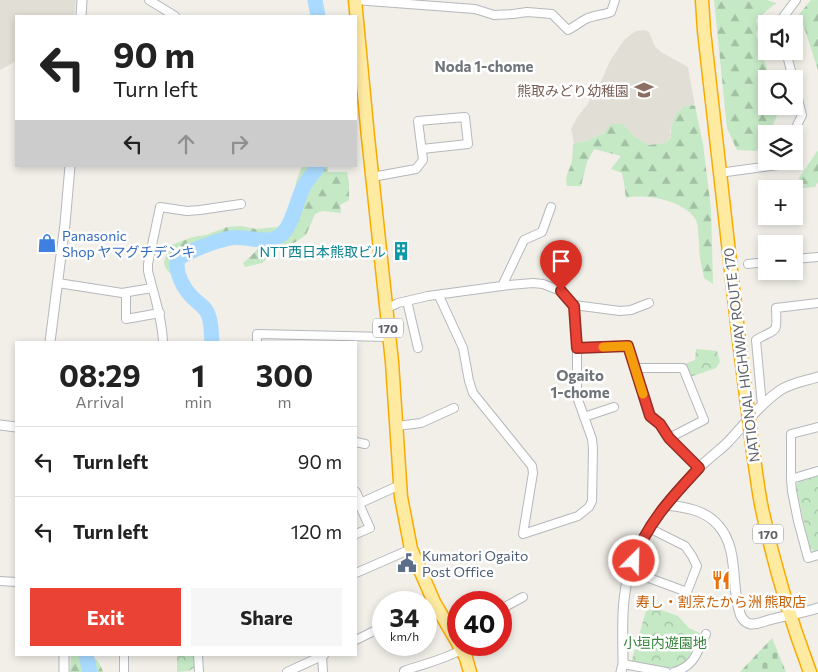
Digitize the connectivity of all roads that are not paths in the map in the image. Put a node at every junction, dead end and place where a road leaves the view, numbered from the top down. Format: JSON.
{"nodes":[{"id":1,"x":82,"y":0,"type":"edge"},
{"id":2,"x":149,"y":0,"type":"edge"},
{"id":3,"x":355,"y":0,"type":"edge"},
{"id":4,"x":615,"y":0,"type":"edge"},
{"id":5,"x":697,"y":0,"type":"edge"},
{"id":6,"x":702,"y":0,"type":"edge"},
{"id":7,"x":796,"y":0,"type":"edge"},
{"id":8,"x":396,"y":2,"type":"edge"},
{"id":9,"x":81,"y":15,"type":"edge"},
{"id":10,"x":173,"y":15,"type":"edge"},
{"id":11,"x":356,"y":15,"type":"edge"},
{"id":12,"x":785,"y":15,"type":"edge"},
{"id":13,"x":357,"y":21,"type":"edge"},
{"id":14,"x":704,"y":31,"type":"junction"},
{"id":15,"x":422,"y":149,"type":"junction"},
{"id":16,"x":70,"y":167,"type":"edge"},
{"id":17,"x":758,"y":168,"type":"edge"},
{"id":18,"x":719,"y":173,"type":"junction"},
{"id":19,"x":372,"y":177,"type":"junction"},
{"id":20,"x":241,"y":204,"type":"dead end"},
{"id":21,"x":550,"y":207,"type":"dead end"},
{"id":22,"x":818,"y":257,"type":"edge"},
{"id":23,"x":803,"y":258,"type":"edge"},
{"id":24,"x":758,"y":263,"type":"edge"},
{"id":25,"x":748,"y":264,"type":"dead end"},
{"id":26,"x":58,"y":283,"type":"junction"},
{"id":27,"x":502,"y":286,"type":"junction"},
{"id":28,"x":152,"y":288,"type":"junction"},
{"id":29,"x":126,"y":293,"type":"junction"},
{"id":30,"x":439,"y":296,"type":"junction"},
{"id":31,"x":407,"y":301,"type":"junction"},
{"id":32,"x":649,"y":303,"type":"dead end"},
{"id":33,"x":818,"y":303,"type":"edge"},
{"id":34,"x":574,"y":306,"type":"junction"},
{"id":35,"x":386,"y":309,"type":"junction"},
{"id":36,"x":160,"y":314,"type":"junction"},
{"id":37,"x":388,"y":337,"type":"junction"},
{"id":38,"x":316,"y":339,"type":"edge"},
{"id":39,"x":50,"y":341,"type":"edge"},
{"id":40,"x":163,"y":341,"type":"edge"},
{"id":41,"x":257,"y":341,"type":"edge"},
{"id":42,"x":418,"y":348,"type":"dead end"},
{"id":43,"x":577,"y":348,"type":"junction"},
{"id":44,"x":635,"y":368,"type":"junction"},
{"id":45,"x":818,"y":377,"type":"edge"},
{"id":46,"x":762,"y":406,"type":"junction"},
{"id":47,"x":614,"y":407,"type":"dead end"},
{"id":48,"x":454,"y":408,"type":"dead end"},
{"id":49,"x":584,"y":417,"type":"junction"},
{"id":50,"x":0,"y":425,"type":"edge"},
{"id":51,"x":397,"y":426,"type":"junction"},
{"id":52,"x":15,"y":427,"type":"edge"},
{"id":53,"x":818,"y":427,"type":"edge"},
{"id":54,"x":669,"y":438,"type":"junction"},
{"id":55,"x":357,"y":442,"type":"edge"},
{"id":56,"x":365,"y":444,"type":"dead end"},
{"id":57,"x":699,"y":468,"type":"junction"},
{"id":58,"x":818,"y":472,"type":"edge"},
{"id":59,"x":791,"y":479,"type":"junction"},
{"id":60,"x":400,"y":485,"type":"junction"},
{"id":61,"x":359,"y":504,"type":"edge"},
{"id":62,"x":666,"y":505,"type":"junction"},
{"id":63,"x":649,"y":528,"type":"junction"},
{"id":64,"x":357,"y":534,"type":"edge"},
{"id":65,"x":411,"y":549,"type":"junction"},
{"id":66,"x":818,"y":555,"type":"edge"},
{"id":67,"x":630,"y":571,"type":"junction"},
{"id":68,"x":357,"y":573,"type":"edge"},
{"id":69,"x":0,"y":581,"type":"edge"},
{"id":70,"x":15,"y":582,"type":"edge"},
{"id":71,"x":426,"y":591,"type":"edge"},
{"id":72,"x":523,"y":597,"type":"dead end"},
{"id":73,"x":512,"y":603,"type":"edge"},
{"id":74,"x":818,"y":608,"type":"edge"},
{"id":75,"x":437,"y":613,"type":"edge"},
{"id":76,"x":789,"y":615,"type":"junction"},
{"id":77,"x":447,"y":626,"type":"edge"},
{"id":78,"x":372,"y":632,"type":"edge"},
{"id":79,"x":706,"y":634,"type":"dead end"},
{"id":80,"x":357,"y":640,"type":"edge"},
{"id":81,"x":64,"y":656,"type":"edge"},
{"id":82,"x":124,"y":656,"type":"edge"},
{"id":83,"x":198,"y":656,"type":"edge"},
{"id":84,"x":323,"y":656,"type":"edge"},
{"id":85,"x":448,"y":656,"type":"edge"},
{"id":86,"x":464,"y":656,"type":"edge"},
{"id":87,"x":622,"y":668,"type":"edge"},
{"id":88,"x":64,"y":672,"type":"edge"},
{"id":89,"x":124,"y":672,"type":"edge"},
{"id":90,"x":199,"y":672,"type":"edge"},
{"id":91,"x":287,"y":672,"type":"edge"},
{"id":92,"x":323,"y":672,"type":"edge"},
{"id":93,"x":404,"y":672,"type":"edge"},
{"id":94,"x":470,"y":672,"type":"edge"},
{"id":95,"x":666,"y":672,"type":"edge"},
{"id":96,"x":674,"y":672,"type":"edge"},
{"id":97,"x":810,"y":672,"type":"edge"}],
"edges":[{"from":1,"to":9,"type":"street"},
{"from":2,"to":10,"type":"street"},
{"from":3,"to":8,"type":"street"},
{"from":3,"to":11,"type":"highway","number":"170"},
{"from":4,"to":8,"type":"street"},
{"from":5,"to":14,"type":"highway","name":"NATIONAL HIGHWAY ROUTE 170","number":"170"},
{"from":6,"to":14,"type":"highway","name":"NATIONAL HIGHWAY ROUTE 170","number":"170"},
{"from":7,"to":12,"type":"street"},
{"from":13,"to":19,"type":"highway","number":"170"},
{"from":14,"to":18,"type":"highway","name":"NATIONAL HIGHWAY ROUTE 170","number":"170"},
{"from":15,"to":15,"type":"street"},
{"from":15,"to":19,"type":"street"},
{"from":16,"to":26,"type":"street"},
{"from":17,"to":18,"type":"street"},
{"from":18,"to":76,"type":"highway","name":"NATIONAL HIGHWAY ROUTE 170","number":"170","bridge":true},
{"from":19,"to":35,"type":"highway","number":"170"},
{"from":20,"to":28,"type":"street"},
{"from":21,"to":27,"type":"street"},
{"from":22,"to":23,"type":"street"},
{"from":24,"to":25,"type":"street"},
{"from":26,"to":29,"type":"street"},
{"from":26,"to":39,"type":"street"},
{"from":27,"to":30,"type":"street"},
{"from":27,"to":34,"type":"street"},
{"from":28,"to":29,"type":"street"},
{"from":28,"to":36,"type":"street"},
{"from":29,"to":36,"type":"street"},
{"from":30,"to":31,"type":"street"},
{"from":30,"to":49,"type":"street"},
{"from":31,"to":35,"type":"street"},
{"from":31,"to":42,"type":"street"},
{"from":32,"to":34,"type":"street"},
{"from":33,"to":46,"type":"street"},
{"from":34,"to":43,"type":"street"},
{"from":35,"to":37,"type":"highway","number":"170"},
{"from":36,"to":40,"type":"street"},
{"from":37,"to":38,"type":"street"},
{"from":37,"to":51,"type":"highway","number":"170"},
{"from":38,"to":41,"type":"street"},
{"from":43,"to":44,"type":"street"},
{"from":43,"to":49,"type":"street"},
{"from":44,"to":54,"type":"street"},
{"from":44,"to":54,"type":"street"},
{"from":45,"to":46,"type":"street"},
{"from":46,"to":57,"type":"street"},
{"from":47,"to":49,"type":"street"},
{"from":48,"to":51,"type":"street"},
{"from":50,"to":52,"type":"street"},
{"from":51,"to":60,"type":"highway","number":"170"},
{"from":53,"to":59,"type":"street"},
{"from":54,"to":57,"type":"street"},
{"from":55,"to":56,"type":"street"},
{"from":57,"to":62,"type":"street"},
{"from":58,"to":59,"type":"street"},
{"from":59,"to":66,"type":"street"},
{"from":60,"to":61,"type":"street"},
{"from":60,"to":65,"type":"highway","number":"170"},
{"from":61,"to":64,"type":"street"},
{"from":62,"to":63,"type":"street"},
{"from":62,"to":76,"type":"street"},
{"from":63,"to":67,"type":"street"},
{"from":63,"to":67,"type":"street"},
{"from":65,"to":68,"type":"street"},
{"from":65,"to":71,"type":"highway","number":"170"},
{"from":67,"to":87,"type":"street"},
{"from":69,"to":70,"type":"street"},
{"from":72,"to":73,"type":"street"},
{"from":74,"to":76,"type":"street"},
{"from":75,"to":77,"type":"highway","number":"170"},
{"from":76,"to":97,"type":"highway","name":"NATIONAL HIGHWAY ROUTE 170","number":"170"},
{"from":78,"to":80,"type":"street"},
{"from":79,"to":96,"type":"street"},
{"from":81,"to":88,"type":"street"},
{"from":82,"to":89,"type":"street"},
{"from":83,"to":90,"type":"street"},
{"from":84,"to":91,"type":"street"},
{"from":84,"to":92,"type":"street"},
{"from":85,"to":93,"type":"street"},
{"from":86,"to":94,"type":"highway","number":"170"},
{"from":87,"to":95,"type":"street"}]}
